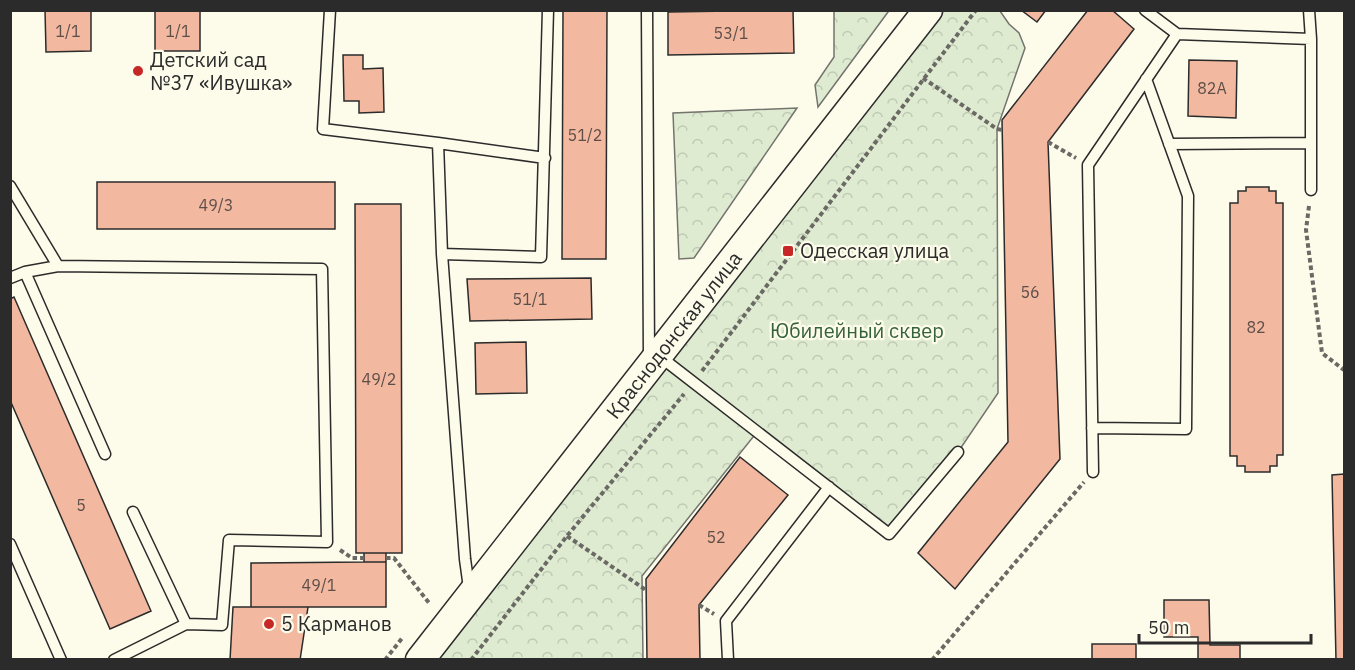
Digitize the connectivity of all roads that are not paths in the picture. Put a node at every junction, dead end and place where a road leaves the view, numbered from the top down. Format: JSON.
{"nodes":[{"id":1,"x":330,"y":10,"type":"edge"},
{"id":2,"x":548,"y":10,"type":"edge"},
{"id":3,"x":647,"y":10,"type":"edge"},
{"id":4,"x":927,"y":10,"type":"edge"},
{"id":5,"x":1145,"y":10,"type":"edge"},
{"id":6,"x":1309,"y":10,"type":"edge"},
{"id":7,"x":1177,"y":34,"type":"junction"},
{"id":8,"x":1311,"y":39,"type":"junction"},
{"id":9,"x":1146,"y":79,"type":"junction"},
{"id":10,"x":438,"y":142,"type":"junction"},
{"id":11,"x":1311,"y":143,"type":"junction"},
{"id":12,"x":1169,"y":144,"type":"junction"},
{"id":13,"x":545,"y":158,"type":"junction"},
{"id":14,"x":10,"y":186,"type":"edge"},
{"id":15,"x":1311,"y":190,"type":"road end"},
{"id":16,"x":442,"y":254,"type":"junction"},
{"id":17,"x":58,"y":266,"type":"junction"},
{"id":18,"x":25,"y":273,"type":"junction"},
{"id":19,"x":10,"y":278,"type":"edge"},
{"id":20,"x":653,"y":361,"type":"junction"},
{"id":21,"x":1092,"y":428,"type":"junction"},
{"id":22,"x":958,"y":452,"type":"dead end"},
{"id":23,"x":105,"y":454,"type":"dead end"},
{"id":24,"x":1093,"y":472,"type":"road end"},
{"id":25,"x":829,"y":487,"type":"junction"},
{"id":26,"x":133,"y":512,"type":"dead end"},
{"id":27,"x":10,"y":544,"type":"edge"},
{"id":28,"x":470,"y":595,"type":"junction"},
{"id":29,"x":186,"y":624,"type":"junction"},
{"id":30,"x":61,"y":660,"type":"edge"},
{"id":31,"x":114,"y":660,"type":"edge"},
{"id":32,"x":420,"y":660,"type":"edge"},
{"id":33,"x":728,"y":660,"type":"edge"}],
"edges":[{"from":1,"to":10,"type":"lane"},
{"from":2,"to":13,"type":"lane"},
{"from":3,"to":20,"type":"lane"},
{"from":4,"to":20,"type":"street","name":"Краснодонская улица"},
{"from":5,"to":7,"type":"lane"},
{"from":6,"to":8,"type":"lane"},
{"from":7,"to":8,"type":"lane"},
{"from":7,"to":9,"type":"lane"},
{"from":8,"to":11,"type":"lane"},
{"from":9,"to":12,"type":"lane"},
{"from":9,"to":21,"type":"lane"},
{"from":10,"to":13,"type":"lane"},
{"from":10,"to":16,"type":"lane"},
{"from":11,"to":12,"type":"lane"},
{"from":11,"to":15,"type":"lane"},
{"from":12,"to":21,"type":"lane"},
{"from":13,"to":16,"type":"lane"},
{"from":14,"to":17,"type":"lane"},
{"from":16,"to":28,"type":"lane"},
{"from":17,"to":18,"type":"lane"},
{"from":17,"to":29,"type":"lane"},
{"from":18,"to":19,"type":"lane"},
{"from":18,"to":23,"type":"lane"},
{"from":20,"to":25,"type":"lane"},
{"from":20,"to":28,"type":"street","name":"Краснодонская улица"},
{"from":21,"to":24,"type":"lane"},
{"from":22,"to":25,"type":"lane"},
{"from":25,"to":33,"type":"lane"},
{"from":26,"to":29,"type":"lane"},
{"from":27,"to":30,"type":"lane"},
{"from":28,"to":32,"type":"street","name":"Краснодонская улица"},
{"from":29,"to":31,"type":"lane"}]}
